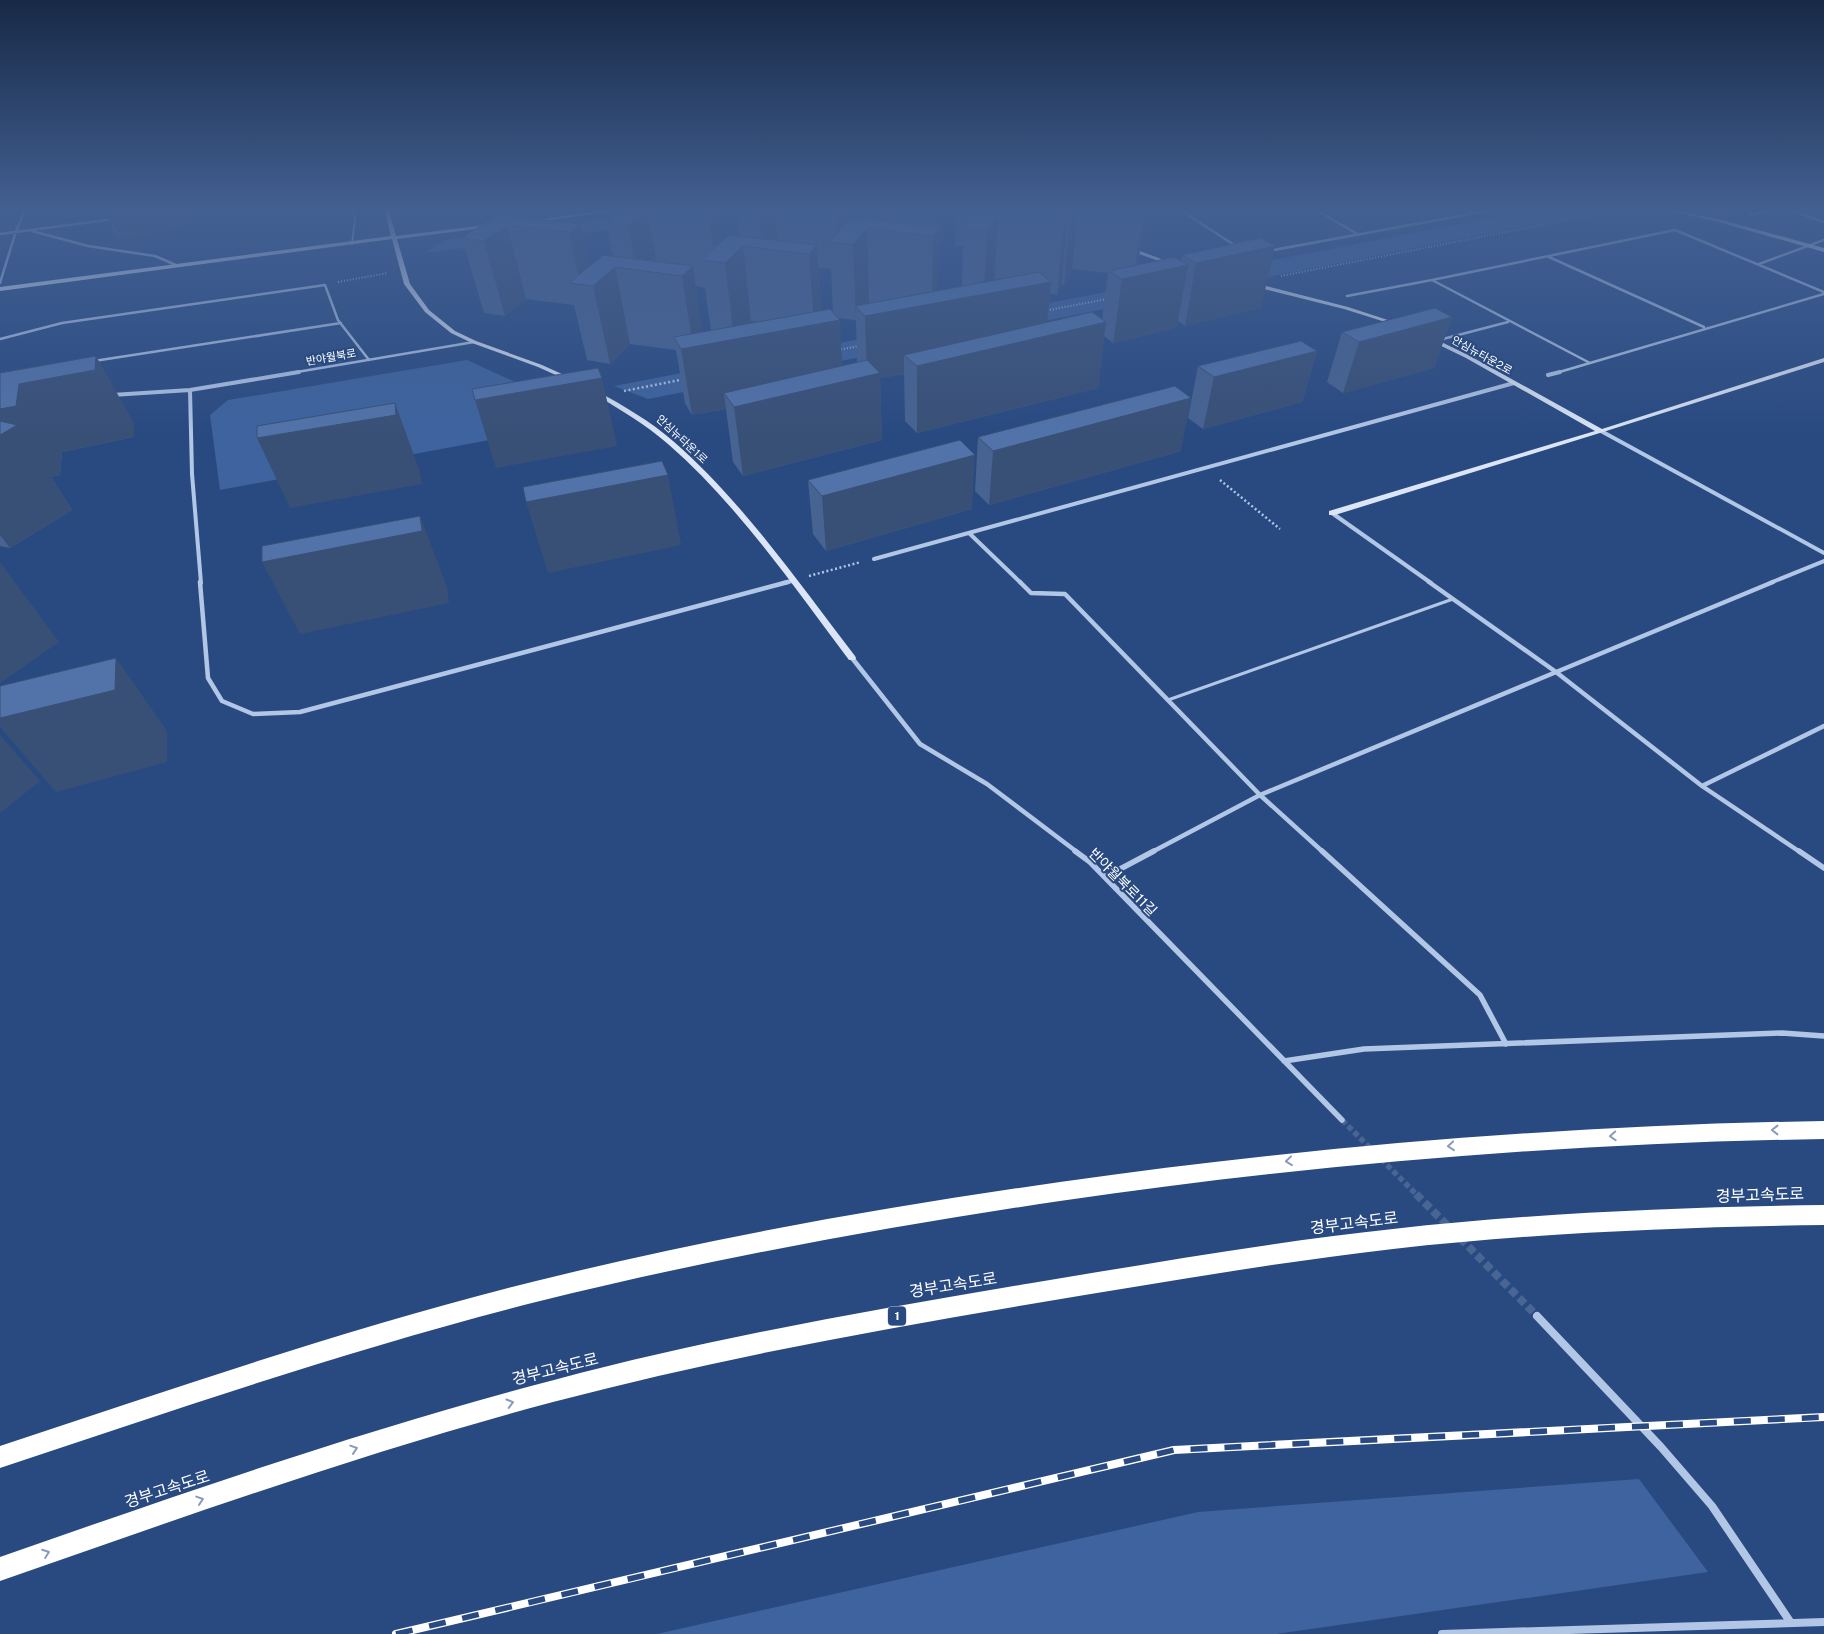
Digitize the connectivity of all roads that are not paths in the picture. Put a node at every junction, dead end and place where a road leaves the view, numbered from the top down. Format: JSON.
{"nodes":[{"id":1,"x":35,"y":284,"type":"edge"},
{"id":2,"x":407,"y":284,"type":"edge"},
{"id":3,"x":1251,"y":284,"type":"edge"},
{"id":4,"x":1409,"y":284,"type":"edge"},
{"id":5,"x":1440,"y":284,"type":"edge"},
{"id":6,"x":1608,"y":284,"type":"edge"},
{"id":7,"x":1804,"y":284,"type":"edge"},
{"id":8,"x":0,"y":289,"type":"edge"},
{"id":9,"x":1824,"y":293,"type":"edge"},
{"id":10,"x":1347,"y":296,"type":"dead end"},
{"id":11,"x":1509,"y":322,"type":"junction"},
{"id":12,"x":341,"y":323,"type":"junction"},
{"id":13,"x":1404,"y":327,"type":"edge"},
{"id":14,"x":1704,"y":328,"type":"junction"},
{"id":15,"x":1428,"y":337,"type":"edge"},
{"id":16,"x":0,"y":339,"type":"edge"},
{"id":17,"x":1435,"y":341,"type":"junction"},
{"id":18,"x":474,"y":342,"type":"junction"},
{"id":19,"x":369,"y":360,"type":"junction"},
{"id":20,"x":1824,"y":360,"type":"edge"},
{"id":21,"x":88,"y":362,"type":"edge"},
{"id":22,"x":1590,"y":363,"type":"junction"},
{"id":23,"x":1548,"y":376,"type":"dead end"},
{"id":24,"x":575,"y":382,"type":"edge"},
{"id":25,"x":1514,"y":383,"type":"junction"},
{"id":26,"x":584,"y":387,"type":"dead end"},
{"id":27,"x":190,"y":390,"type":"junction"},
{"id":28,"x":110,"y":395,"type":"dead end"},
{"id":29,"x":1601,"y":431,"type":"junction"},
{"id":30,"x":1332,"y":513,"type":"joint"},
{"id":31,"x":969,"y":533,"type":"junction"},
{"id":32,"x":1824,"y":553,"type":"edge"},
{"id":33,"x":874,"y":559,"type":"road end"},
{"id":34,"x":1824,"y":561,"type":"edge"},
{"id":35,"x":792,"y":581,"type":"junction"},
{"id":36,"x":1453,"y":599,"type":"junction"},
{"id":37,"x":852,"y":658,"type":"joint"},
{"id":38,"x":1556,"y":672,"type":"junction"},
{"id":39,"x":1168,"y":700,"type":"junction"},
{"id":40,"x":1824,"y":726,"type":"edge"},
{"id":41,"x":1702,"y":786,"type":"junction"},
{"id":42,"x":1260,"y":795,"type":"junction"},
{"id":43,"x":1824,"y":868,"type":"edge"},
{"id":44,"x":1105,"y":877,"type":"junction"},
{"id":45,"x":1824,"y":1036,"type":"edge"},
{"id":46,"x":1506,"y":1044,"type":"junction"},
{"id":47,"x":1284,"y":1061,"type":"junction"},
{"id":48,"x":1342,"y":1120,"type":"tunnel mouth"},
{"id":49,"x":1824,"y":1130,"type":"edge"},
{"id":50,"x":1824,"y":1214,"type":"edge"},
{"id":51,"x":1537,"y":1316,"type":"tunnel mouth"},
{"id":52,"x":0,"y":1457,"type":"edge"},
{"id":53,"x":0,"y":1569,"type":"edge"},
{"id":54,"x":1824,"y":1622,"type":"edge"},
{"id":55,"x":1791,"y":1623,"type":"junction"},
{"id":56,"x":1442,"y":1634,"type":"edge"}],
"edges":[{"from":1,"to":8,"type":"street"},
{"from":2,"to":18,"type":"street"},
{"from":3,"to":13,"type":"street"},
{"from":4,"to":10,"type":"street"},
{"from":5,"to":11,"type":"street"},
{"from":6,"to":14,"type":"street"},
{"from":7,"to":9,"type":"street"},
{"from":9,"to":14,"type":"street"},
{"from":11,"to":17,"type":"street"},
{"from":11,"to":22,"type":"street"},
{"from":12,"to":16,"type":"street"},
{"from":12,"to":19,"type":"street"},
{"from":12,"to":21,"type":"street"},
{"from":14,"to":22,"type":"street"},
{"from":15,"to":17,"type":"street","name":"안심뉴타운2로"},
{"from":17,"to":25,"type":"street","name":"안심뉴타운2로"},
{"from":18,"to":19,"type":"street","name":"반야월북로"},
{"from":18,"to":24,"type":"street"},
{"from":19,"to":27,"type":"street","name":"반야월북로"},
{"from":20,"to":29,"type":"street"},
{"from":22,"to":23,"type":"street"},
{"from":25,"to":29,"type":"street","name":"안심뉴타운2로"},
{"from":25,"to":31,"type":"street"},
{"from":26,"to":35,"type":"street","name":"안심뉴타운1로"},
{"from":27,"to":28,"type":"street","name":"반야월북로"},
{"from":27,"to":35,"type":"street"},
{"from":29,"to":30,"type":"street"},
{"from":29,"to":32,"type":"street"},
{"from":30,"to":36,"type":"street"},
{"from":31,"to":33,"type":"street"},
{"from":31,"to":39,"type":"street"},
{"from":34,"to":38,"type":"street"},
{"from":35,"to":37,"type":"street","name":"안심뉴타운1로"},
{"from":36,"to":38,"type":"street"},
{"from":36,"to":39,"type":"lane"},
{"from":37,"to":44,"type":"street","name":"반야월북로11길"},
{"from":38,"to":41,"type":"street"},
{"from":38,"to":42,"type":"street"},
{"from":39,"to":42,"type":"street"},
{"from":40,"to":41,"type":"street"},
{"from":41,"to":43,"type":"street"},
{"from":42,"to":44,"type":"street"},
{"from":42,"to":46,"type":"street"},
{"from":44,"to":47,"type":"street","name":"반야월북로11길"},
{"from":45,"to":46,"type":"street"},
{"from":46,"to":47,"type":"street"},
{"from":47,"to":48,"type":"street","name":"반야월북로11길"},
{"from":49,"to":52,"type":"highway","one_way":true},
{"from":53,"to":50,"type":"highway","name":"경부고속도로","number":"1","one_way":true},
{"from":51,"to":55,"type":"street"},
{"from":54,"to":55,"type":"street"},
{"from":55,"to":56,"type":"street"}]}
